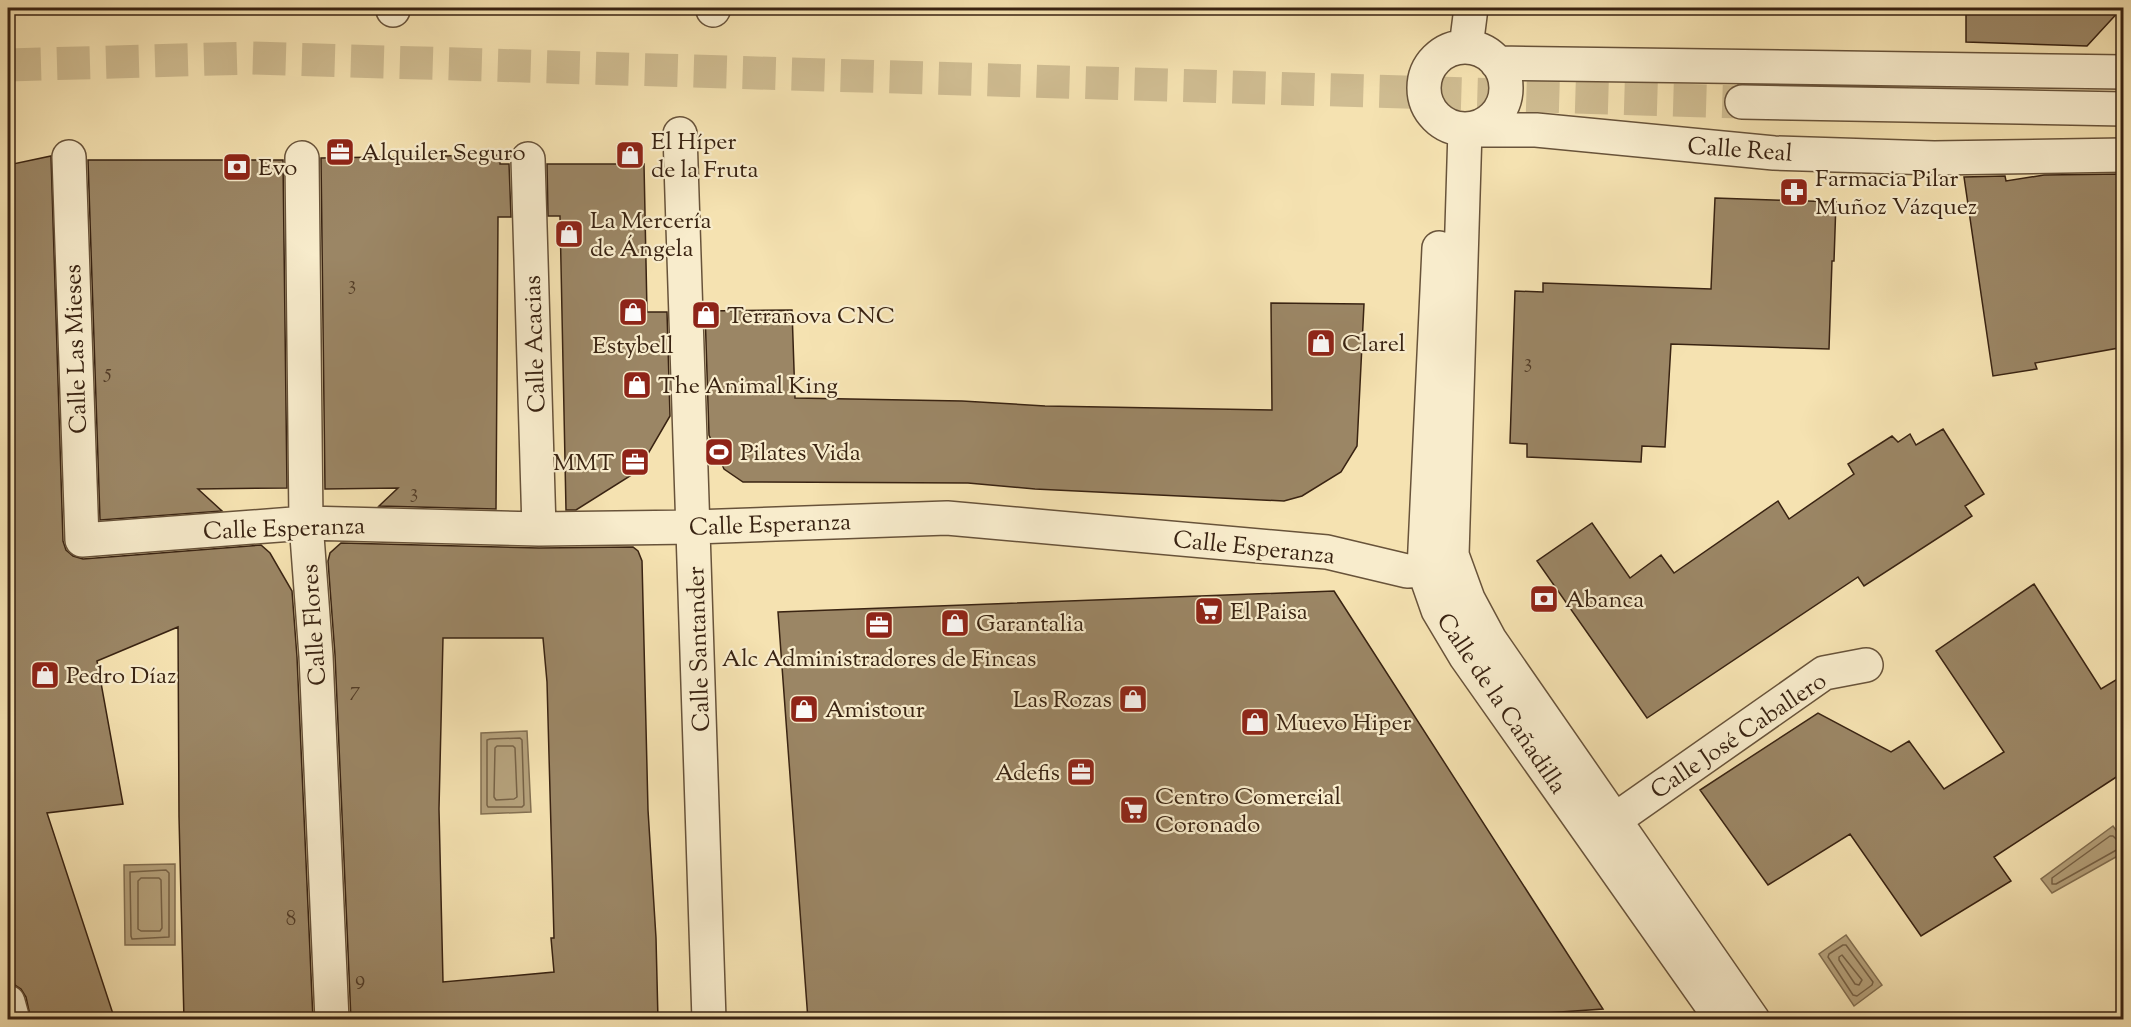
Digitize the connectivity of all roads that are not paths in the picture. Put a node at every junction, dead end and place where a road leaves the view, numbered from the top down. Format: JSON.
{"nodes":[{"id":1,"x":1471,"y":8,"type":"edge"},
{"id":2,"x":1466,"y":47,"type":"junction"},
{"id":3,"x":1497,"y":63,"type":"junction"},
{"id":4,"x":2124,"y":72,"type":"edge"},
{"id":5,"x":1742,"y":102,"type":"tunnel mouth"},
{"id":6,"x":2124,"y":110,"type":"edge"},
{"id":7,"x":1454,"y":127,"type":"junction"},
{"id":8,"x":680,"y":134,"type":"dead end"},
{"id":9,"x":2124,"y":155,"type":"edge"},
{"id":10,"x":69,"y":157,"type":"dead end"},
{"id":11,"x":303,"y":158,"type":"dead end"},
{"id":12,"x":528,"y":159,"type":"dead end"},
{"id":13,"x":306,"y":523,"type":"junction"},
{"id":14,"x":694,"y":527,"type":"junction"},
{"id":15,"x":539,"y":529,"type":"junction"},
{"id":16,"x":82,"y":540,"type":"joint"},
{"id":17,"x":1438,"y":563,"type":"junction"},
{"id":18,"x":1866,"y":665,"type":"dead end"},
{"id":19,"x":1616,"y":819,"type":"junction"},
{"id":20,"x":8,"y":1002,"type":"edge"},
{"id":21,"x":13,"y":1020,"type":"edge"},
{"id":22,"x":332,"y":1020,"type":"edge"},
{"id":23,"x":710,"y":1020,"type":"edge"},
{"id":24,"x":1722,"y":1020,"type":"edge"},
{"id":25,"x":1753,"y":1020,"type":"edge"}],
"edges":[{"from":1,"to":2,"type":"street"},
{"from":2,"to":3,"type":"street"},
{"from":2,"to":7,"type":"street"},
{"from":3,"to":4,"type":"street"},
{"from":3,"to":7,"type":"street"},
{"from":5,"to":6,"type":"street","name":"Calle Real"},
{"from":7,"to":9,"type":"street","name":"Calle Real"},
{"from":7,"to":17,"type":"street","name":"Calle de la Cañadilla"},
{"from":8,"to":14,"type":"street","name":"Calle Santander"},
{"from":10,"to":16,"type":"street","name":"Calle Las Mieses"},
{"from":11,"to":13,"type":"street","name":"Calle Flores"},
{"from":12,"to":15,"type":"street","name":"Calle Acacias"},
{"from":13,"to":15,"type":"street","name":"Calle Esperanza"},
{"from":13,"to":16,"type":"street","name":"Calle Esperanza"},
{"from":13,"to":22,"type":"street","name":"Calle Flores"},
{"from":14,"to":15,"type":"street","name":"Calle Esperanza"},
{"from":14,"to":17,"type":"street","name":"Calle Esperanza"},
{"from":14,"to":23,"type":"street","name":"Calle Santander"},
{"from":17,"to":19,"type":"street","name":"Calle de la Cañadilla"},
{"from":17,"to":24,"type":"street","name":"Calle de la Cañadilla"},
{"from":18,"to":19,"type":"street","name":"Calle José Caballero"},
{"from":19,"to":25,"type":"street","name":"Calle de la Cañadilla"},
{"from":20,"to":21,"type":"street"}]}
